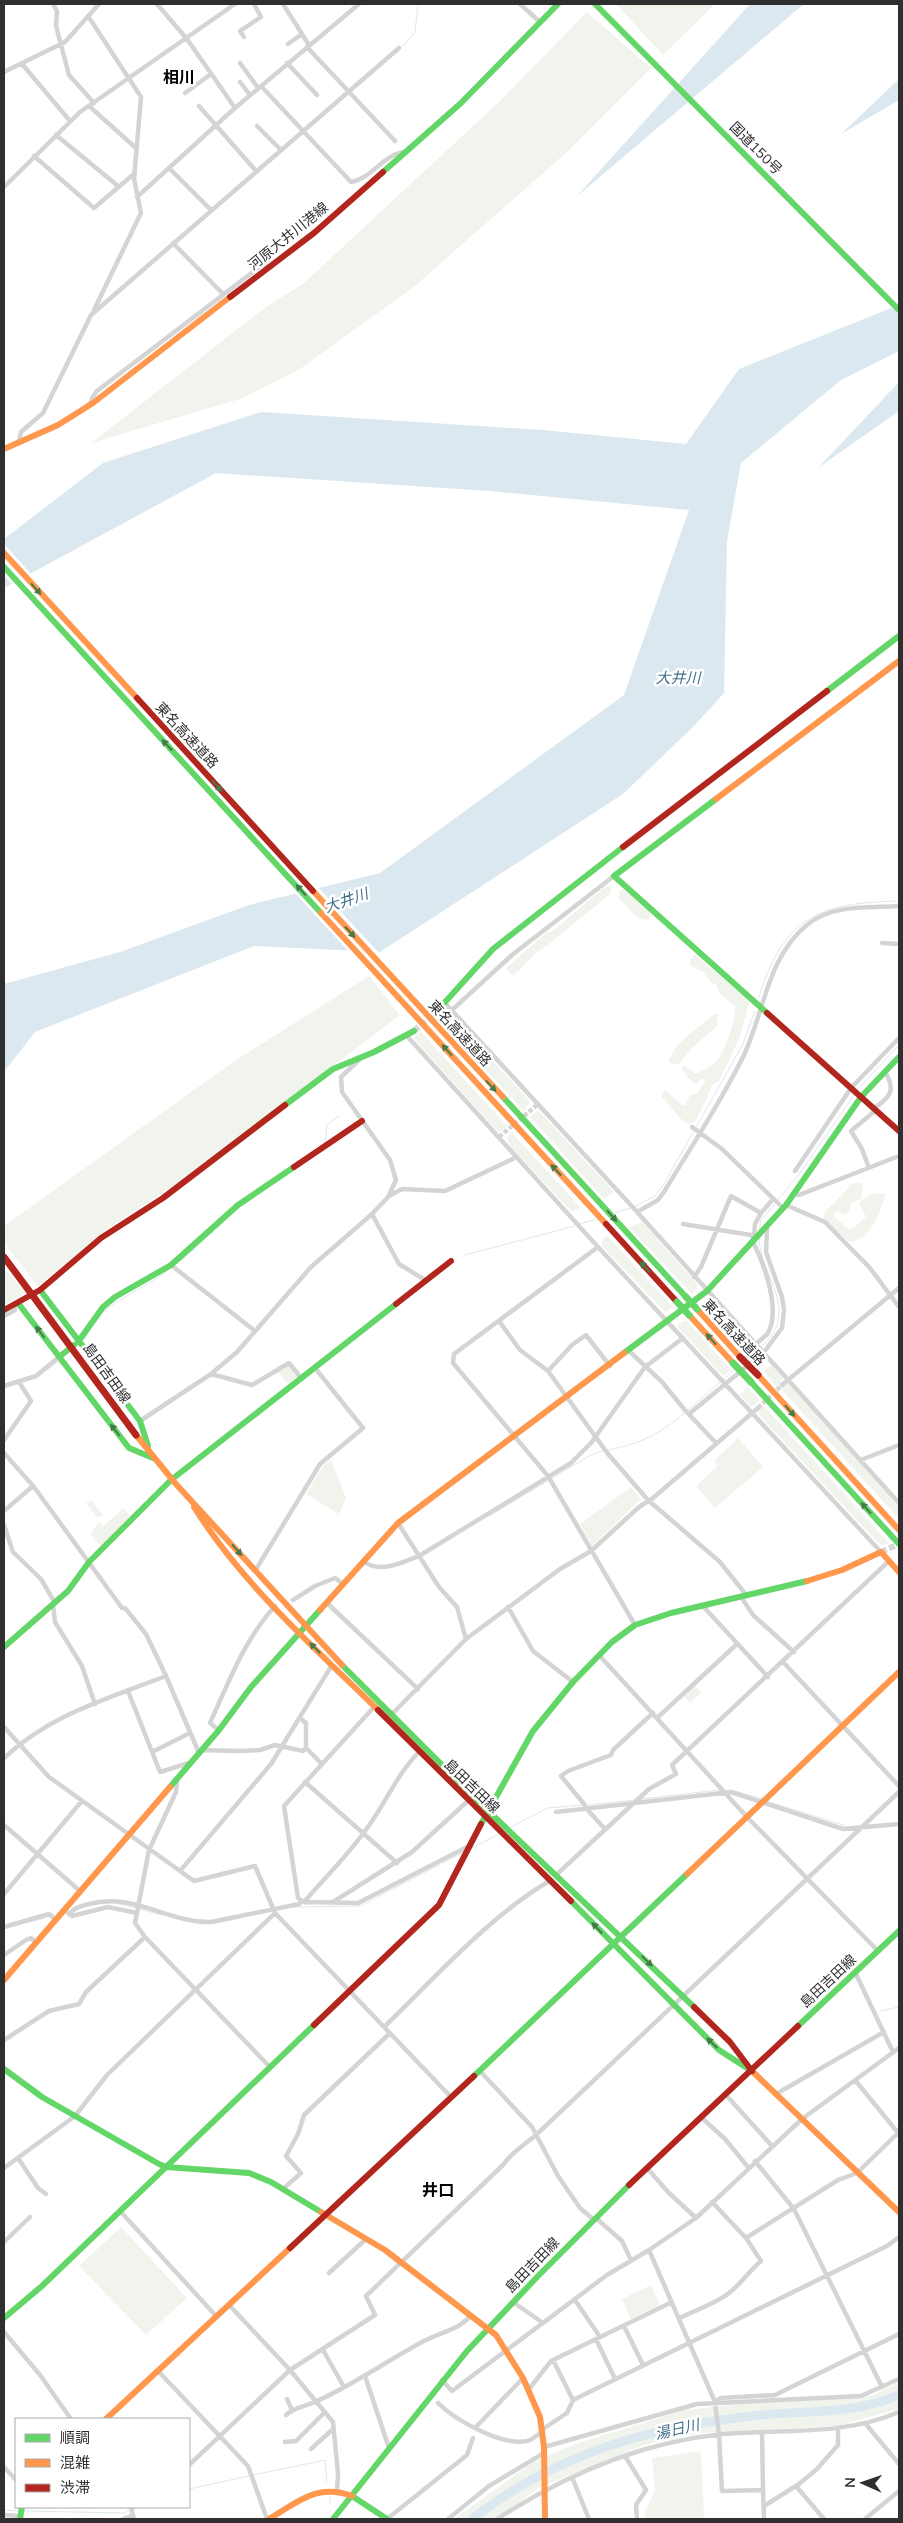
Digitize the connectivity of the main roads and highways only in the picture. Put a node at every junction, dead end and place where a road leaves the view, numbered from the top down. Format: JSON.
{"nodes":[{"id":1,"x":558,"y":4,"type":"edge"},
{"id":2,"x":595,"y":4,"type":"edge"},
{"id":3,"x":899,"y":310,"type":"edge"},
{"id":4,"x":4,"y":449,"type":"edge"},
{"id":5,"x":4,"y":553,"type":"edge"},
{"id":6,"x":4,"y":567,"type":"edge"},
{"id":7,"x":899,"y":636,"type":"edge"},
{"id":8,"x":899,"y":661,"type":"edge"},
{"id":9,"x":437,"y":1011,"type":"tunnel mouth"},
{"id":10,"x":414,"y":1031,"type":"tunnel mouth"},
{"id":11,"x":898,"y":1062,"type":"edge"},
{"id":12,"x":861,"y":1097,"type":"junction"},
{"id":13,"x":362,"y":1121,"type":"road end"},
{"id":14,"x":899,"y":1131,"type":"edge"},
{"id":15,"x":4,"y":1257,"type":"edge"},
{"id":16,"x":451,"y":1262,"type":"dead end"},
{"id":17,"x":40,"y":1290,"type":"junction"},
{"id":18,"x":17,"y":1303,"type":"junction"},
{"id":19,"x":4,"y":1310,"type":"edge"},
{"id":20,"x":81,"y":1345,"type":"junction"},
{"id":21,"x":62,"y":1361,"type":"junction"},
{"id":22,"x":153,"y":1458,"type":"junction"},
{"id":23,"x":171,"y":1480,"type":"junction"},
{"id":24,"x":191,"y":1502,"type":"junction"},
{"id":25,"x":899,"y":1530,"type":"edge"},
{"id":26,"x":899,"y":1544,"type":"edge"},
{"id":27,"x":899,"y":1572,"type":"edge"},
{"id":28,"x":305,"y":1627,"type":"junction"},
{"id":29,"x":300,"y":1633,"type":"junction"},
{"id":30,"x":4,"y":1647,"type":"edge"},
{"id":31,"x":899,"y":1672,"type":"edge"},
{"id":32,"x":486,"y":1813,"type":"junction"},
{"id":33,"x":554,"y":1877,"type":"junction"},
{"id":34,"x":899,"y":1931,"type":"edge"},
{"id":35,"x":621,"y":1936,"type":"junction"},
{"id":36,"x":612,"y":1945,"type":"junction"},
{"id":37,"x":4,"y":1980,"type":"edge"},
{"id":38,"x":4,"y":2069,"type":"edge"},
{"id":39,"x":752,"y":2071,"type":"junction"},
{"id":40,"x":166,"y":2167,"type":"junction"},
{"id":41,"x":899,"y":2212,"type":"edge"},
{"id":42,"x":326,"y":2215,"type":"junction"},
{"id":43,"x":4,"y":2318,"type":"edge"},
{"id":44,"x":488,"y":2328,"type":"junction"},
{"id":45,"x":107,"y":2418,"type":"edge"},
{"id":46,"x":352,"y":2496,"type":"junction"},
{"id":47,"x":268,"y":2519,"type":"edge"},
{"id":48,"x":333,"y":2519,"type":"edge"},
{"id":49,"x":387,"y":2519,"type":"edge"},
{"id":50,"x":545,"y":2519,"type":"edge"}],
"edges":[{"from":1,"to":4,"type":"main road","name":"河原大井川港線"},
{"from":2,"to":3,"type":"main road","name":"国道150号"},
{"from":5,"to":25,"type":"main road","name":"東名高速道路","one_way":true,"bridge":true},
{"from":26,"to":6,"type":"main road","name":"東名高速道路","one_way":true,"bridge":true},
{"from":7,"to":9,"type":"main road"},
{"from":8,"to":12,"type":"main road"},
{"from":10,"to":17,"type":"main road"},
{"from":11,"to":12,"type":"main road"},
{"from":12,"to":14,"type":"main road"},
{"from":12,"to":28,"type":"main road"},
{"from":13,"to":20,"type":"main road"},
{"from":15,"to":22,"type":"main road","name":"島田吉田線","bridge":true},
{"from":16,"to":23,"type":"main road"},
{"from":17,"to":18,"type":"main road"},
{"from":17,"to":20,"type":"main road"},
{"from":18,"to":19,"type":"main road"},
{"from":21,"to":18,"type":"main road","one_way":true},
{"from":20,"to":21,"type":"main road"},
{"from":20,"to":22,"type":"main road"},
{"from":22,"to":21,"type":"main road","one_way":true},
{"from":22,"to":23,"type":"main road","name":"島田吉田線"},
{"from":23,"to":24,"type":"main road","name":"島田吉田線"},
{"from":23,"to":30,"type":"main road"},
{"from":24,"to":28,"type":"main road","name":"島田吉田線","one_way":true},
{"from":24,"to":29,"type":"main road","name":"島田吉田線"},
{"from":27,"to":32,"type":"main road"},
{"from":28,"to":29,"type":"main road"},
{"from":28,"to":32,"type":"main road","name":"島田吉田線"},
{"from":32,"to":29,"type":"main road","name":"島田吉田線","one_way":true},
{"from":29,"to":37,"type":"main road"},
{"from":31,"to":35,"type":"main road"},
{"from":32,"to":33,"type":"main road","name":"島田吉田線"},
{"from":32,"to":40,"type":"main road"},
{"from":33,"to":35,"type":"main road","name":"島田吉田線"},
{"from":36,"to":33,"type":"main road","name":"島田吉田線","one_way":true},
{"from":34,"to":39,"type":"main road","name":"島田吉田線"},
{"from":35,"to":36,"type":"main road"},
{"from":35,"to":39,"type":"main road","name":"島田吉田線","one_way":true},
{"from":39,"to":36,"type":"main road","name":"島田吉田線","one_way":true},
{"from":36,"to":42,"type":"main road"},
{"from":38,"to":40,"type":"main road"},
{"from":39,"to":41,"type":"main road"},
{"from":39,"to":44,"type":"main road","name":"島田吉田線"},
{"from":40,"to":42,"type":"main road"},
{"from":40,"to":43,"type":"main road"},
{"from":42,"to":44,"type":"main road"},
{"from":42,"to":45,"type":"main road"},
{"from":44,"to":46,"type":"main road","name":"島田吉田線"},
{"from":44,"to":50,"type":"main road"},
{"from":46,"to":47,"type":"main road"},
{"from":46,"to":48,"type":"main road","name":"島田吉田線"},
{"from":46,"to":49,"type":"main road"}]}
